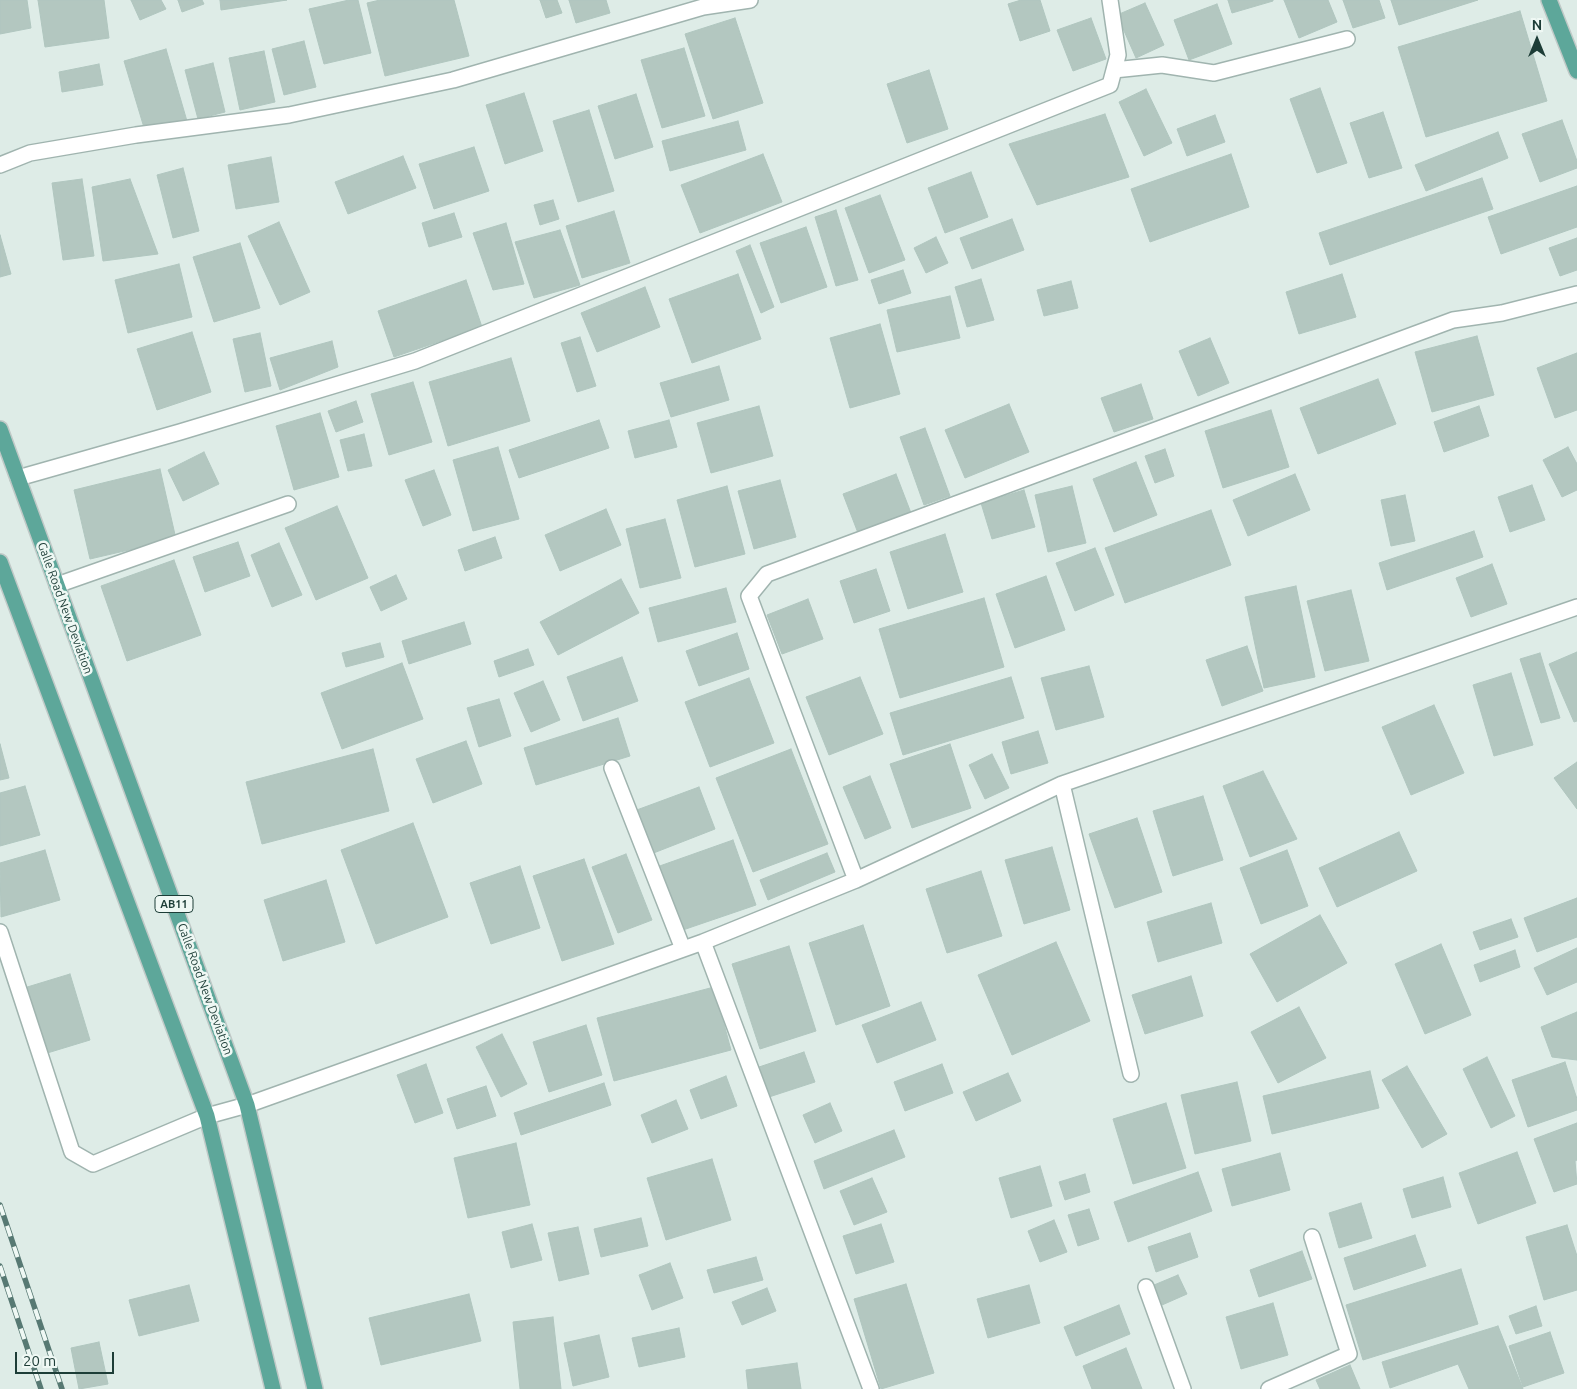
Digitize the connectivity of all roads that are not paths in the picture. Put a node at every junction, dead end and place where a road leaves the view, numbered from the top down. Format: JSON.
{"nodes":[{"id":1,"x":750,"y":0,"type":"edge"},
{"id":2,"x":1110,"y":0,"type":"edge"},
{"id":3,"x":1549,"y":0,"type":"edge"},
{"id":4,"x":1347,"y":39,"type":"dead end"},
{"id":5,"x":1114,"y":70,"type":"junction"},
{"id":6,"x":1577,"y":71,"type":"edge"},
{"id":7,"x":0,"y":165,"type":"edge"},
{"id":8,"x":1577,"y":294,"type":"edge"},
{"id":9,"x":0,"y":429,"type":"edge"},
{"id":10,"x":18,"y":478,"type":"junction"},
{"id":11,"x":288,"y":504,"type":"dead end"},
{"id":12,"x":0,"y":562,"type":"edge"},
{"id":13,"x":57,"y":585,"type":"junction"},
{"id":14,"x":1577,"y":607,"type":"edge"},
{"id":15,"x":612,"y":768,"type":"dead end"},
{"id":16,"x":1062,"y":784,"type":"junction"},
{"id":17,"x":856,"y":880,"type":"junction"},
{"id":18,"x":0,"y":932,"type":"edge"},
{"id":19,"x":704,"y":942,"type":"junction"},
{"id":20,"x":683,"y":949,"type":"junction"},
{"id":21,"x":1131,"y":1074,"type":"dead end"},
{"id":22,"x":247,"y":1105,"type":"junction"},
{"id":23,"x":208,"y":1116,"type":"junction"},
{"id":24,"x":1312,"y":1237,"type":"dead end"},
{"id":25,"x":1146,"y":1287,"type":"dead end"},
{"id":26,"x":273,"y":1389,"type":"edge"},
{"id":27,"x":315,"y":1389,"type":"edge"},
{"id":28,"x":871,"y":1389,"type":"edge"},
{"id":29,"x":1183,"y":1389,"type":"edge"},
{"id":30,"x":1269,"y":1389,"type":"edge"}],
"edges":[{"from":1,"to":7,"type":"street"},
{"from":2,"to":5,"type":"street"},
{"from":3,"to":6,"type":"main road"},
{"from":4,"to":5,"type":"street"},
{"from":5,"to":10,"type":"street"},
{"from":8,"to":17,"type":"street"},
{"from":9,"to":10,"type":"main road","name":"Galle Road New Deviation","number":"AB11"},
{"from":10,"to":13,"type":"main road","name":"Galle Road New Deviation","number":"AB11"},
{"from":11,"to":13,"type":"street"},
{"from":12,"to":23,"type":"main road"},
{"from":13,"to":22,"type":"main road","name":"Galle Road New Deviation","number":"AB11"},
{"from":14,"to":16,"type":"street"},
{"from":15,"to":20,"type":"street"},
{"from":16,"to":17,"type":"street"},
{"from":16,"to":21,"type":"street"},
{"from":17,"to":19,"type":"street"},
{"from":18,"to":23,"type":"street"},
{"from":19,"to":20,"type":"street"},
{"from":19,"to":28,"type":"street"},
{"from":20,"to":22,"type":"street"},
{"from":22,"to":23,"type":"street"},
{"from":22,"to":27,"type":"main road","name":"Galle Road New Deviation","number":"AB11"},
{"from":23,"to":26,"type":"main road"},
{"from":24,"to":30,"type":"street"},
{"from":25,"to":29,"type":"street"}]}
